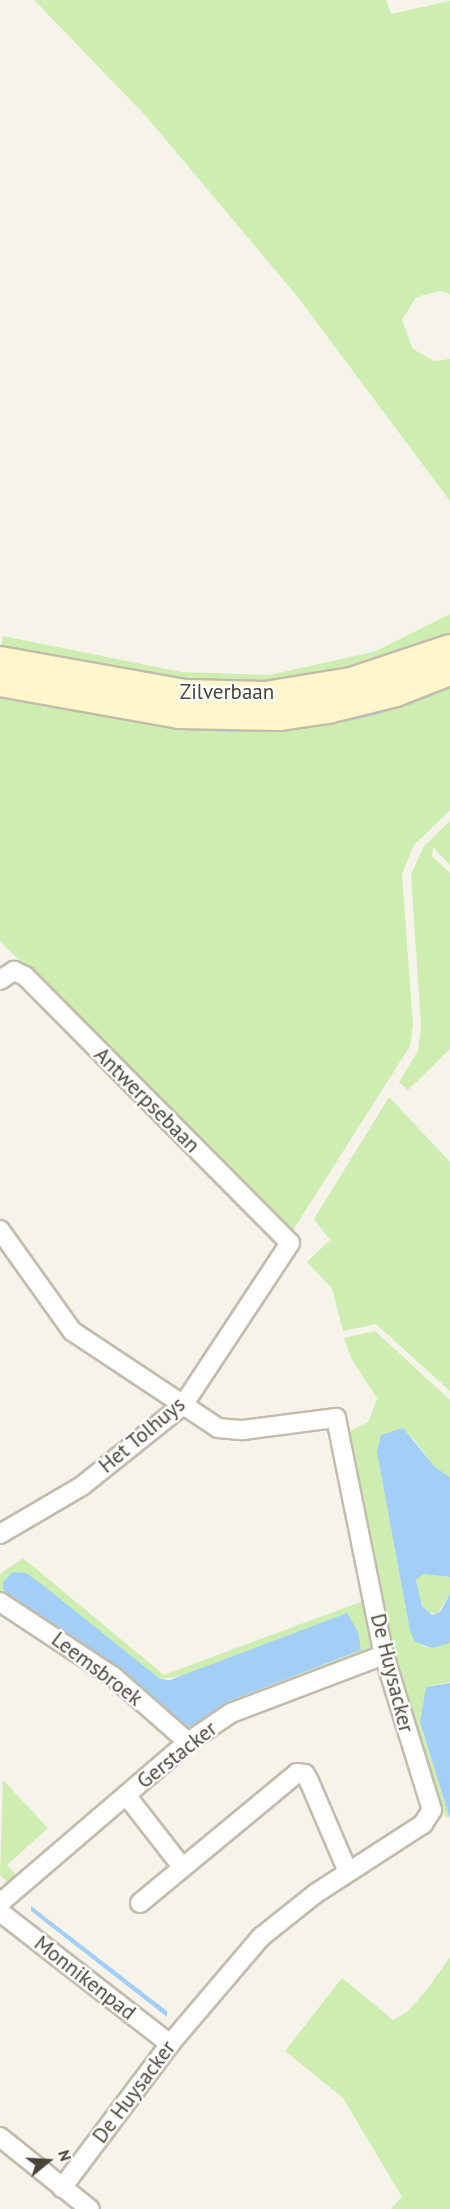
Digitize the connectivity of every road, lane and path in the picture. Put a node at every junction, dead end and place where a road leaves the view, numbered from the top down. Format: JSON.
{"nodes":[{"id":1,"x":450,"y":648,"type":"edge"},
{"id":2,"x":0,"y":660,"type":"edge"},
{"id":3,"x":450,"y":672,"type":"edge"},
{"id":4,"x":0,"y":684,"type":"edge"},
{"id":5,"x":0,"y":980,"type":"edge"},
{"id":6,"x":0,"y":1230,"type":"edge"},
{"id":7,"x":290,"y":1243,"type":"joint"},
{"id":8,"x":7,"y":1253,"type":"edge"},
{"id":9,"x":183,"y":1405,"type":"junction"},
{"id":10,"x":0,"y":1534,"type":"edge"},
{"id":11,"x":0,"y":1602,"type":"edge"},
{"id":12,"x":384,"y":1655,"type":"junction"},
{"id":13,"x":188,"y":1742,"type":"junction"},
{"id":14,"x":126,"y":1795,"type":"junction"},
{"id":15,"x":182,"y":1867,"type":"junction"},
{"id":16,"x":348,"y":1872,"type":"junction"},
{"id":17,"x":140,"y":1903,"type":"dead end"},
{"id":18,"x":0,"y":1904,"type":"edge"},
{"id":19,"x":0,"y":1912,"type":"edge"},
{"id":20,"x":170,"y":2044,"type":"junction"},
{"id":21,"x":0,"y":2137,"type":"edge"},
{"id":22,"x":62,"y":2188,"type":"junction"},
{"id":23,"x":90,"y":2209,"type":"edge"}],
"edges":[{"from":1,"to":2,"type":"main road","name":"Zilverbaan"},
{"from":3,"to":4,"type":"main road","name":"Zilverbaan"},
{"from":5,"to":7,"type":"street","name":"Antwerpsebaan"},
{"from":6,"to":8,"type":"street","name":"De Huysacker"},
{"from":7,"to":9,"type":"street","name":"Het Tolhuys"},
{"from":8,"to":9,"type":"street","name":"De Huysacker"},
{"from":9,"to":10,"type":"street","name":"Het Tolhuys"},
{"from":9,"to":12,"type":"street","name":"De Huysacker"},
{"from":11,"to":13,"type":"street","name":"Leemsbroek"},
{"from":12,"to":13,"type":"street","name":"Gerstacker"},
{"from":12,"to":16,"type":"street","name":"De Huysacker"},
{"from":13,"to":14,"type":"street","name":"Gerstacker"},
{"from":14,"to":15,"type":"street"},
{"from":14,"to":18,"type":"street","name":"Gerstacker"},
{"from":15,"to":16,"type":"street"},
{"from":15,"to":17,"type":"street"},
{"from":16,"to":20,"type":"street","name":"De Huysacker"},
{"from":19,"to":20,"type":"street","name":"Monnikenpad"},
{"from":20,"to":22,"type":"street","name":"De Huysacker"},
{"from":21,"to":22,"type":"street"},
{"from":22,"to":23,"type":"street"}]}
